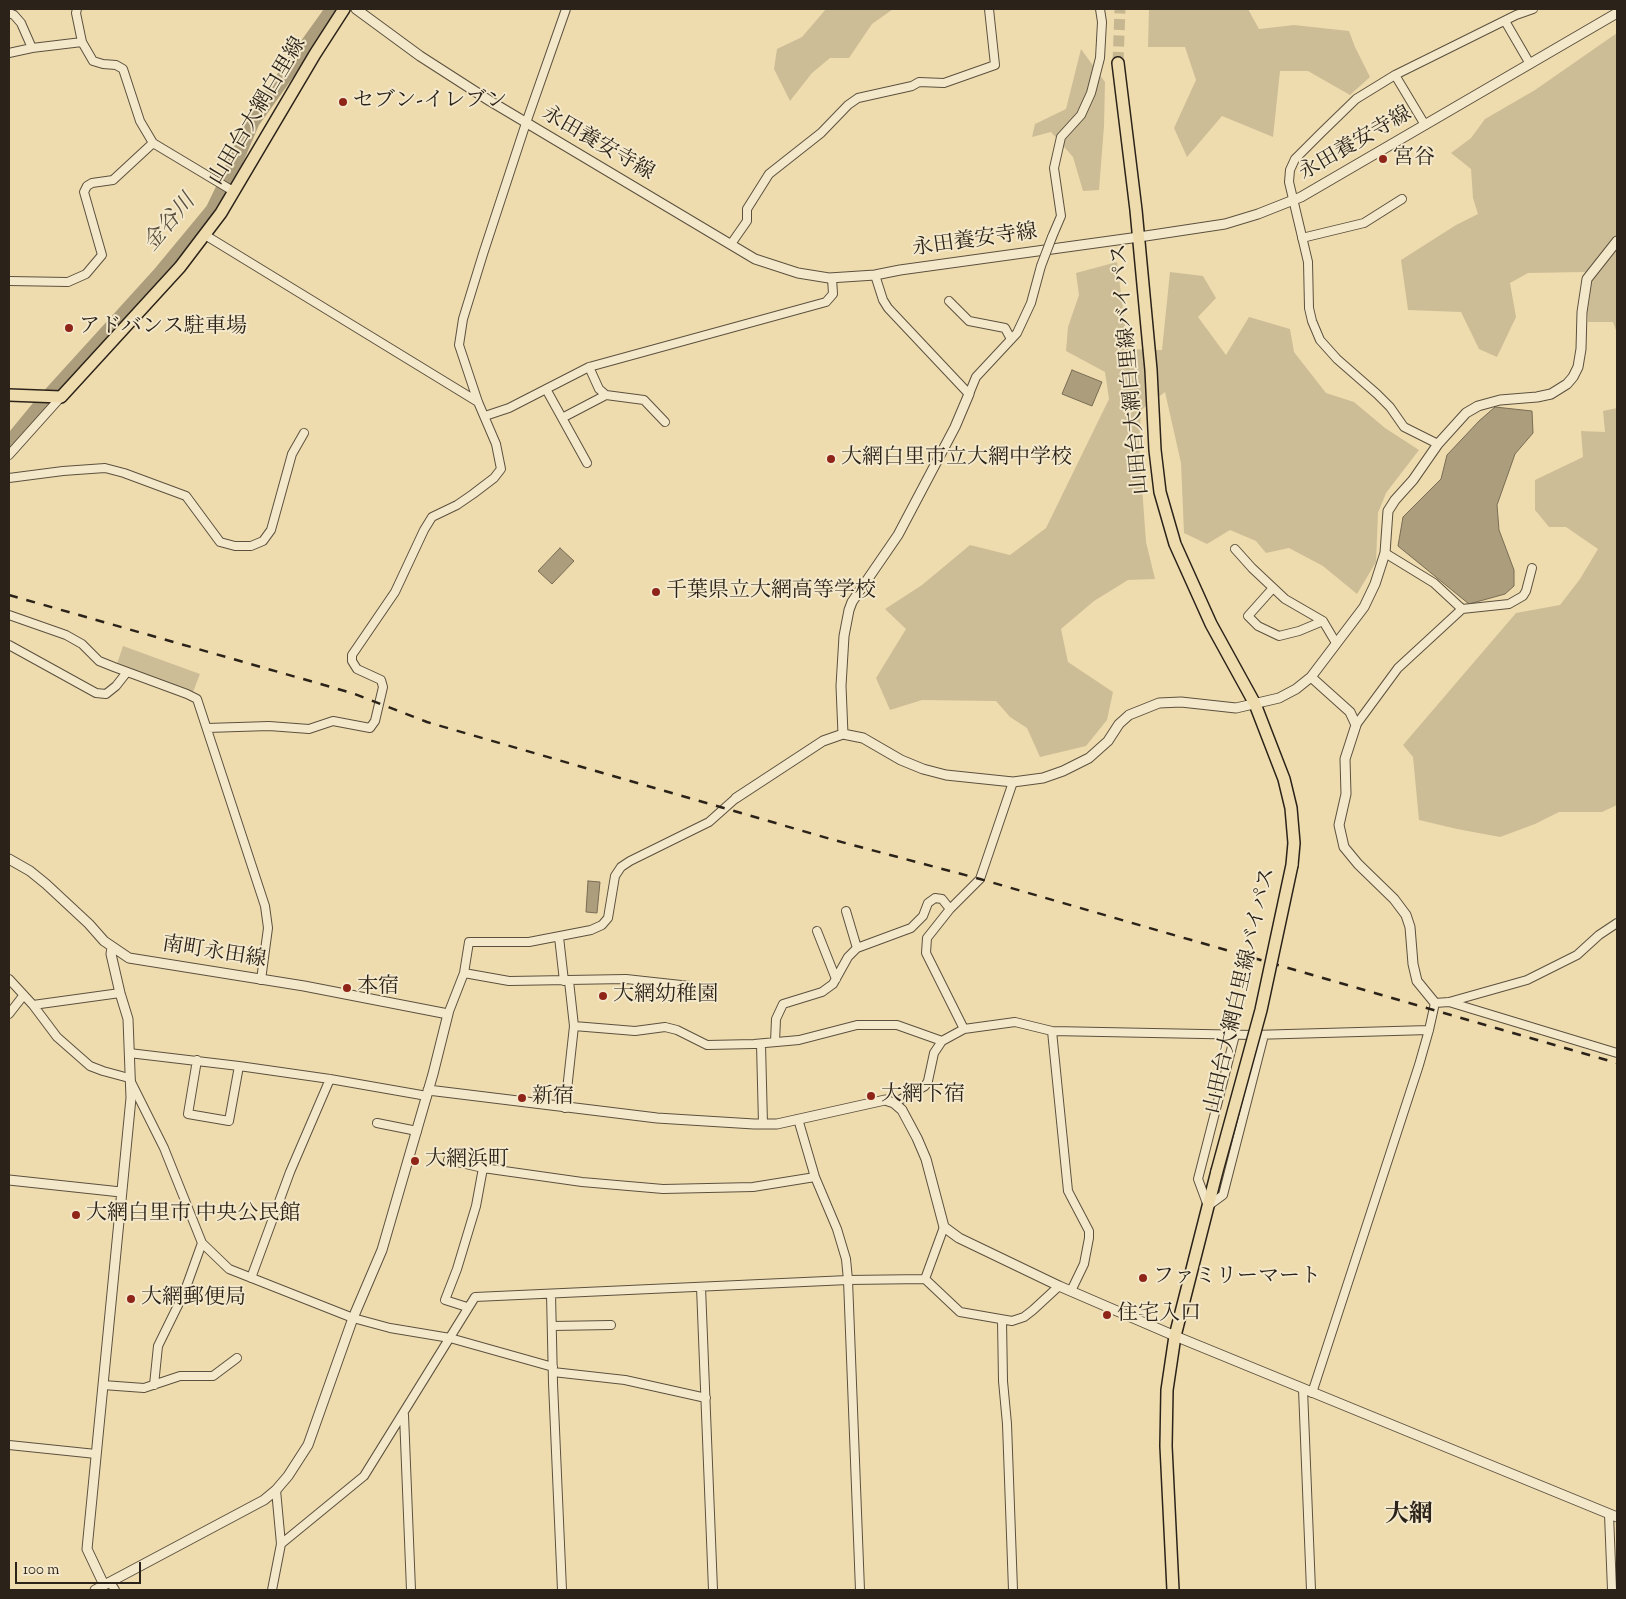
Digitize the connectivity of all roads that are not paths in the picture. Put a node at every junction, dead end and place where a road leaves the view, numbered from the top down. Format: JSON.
{"nodes":[{"id":1,"x":77,"y":9,"type":"edge"},
{"id":2,"x":344,"y":9,"type":"edge"},
{"id":3,"x":356,"y":9,"type":"edge"},
{"id":4,"x":566,"y":9,"type":"edge"},
{"id":5,"x":989,"y":9,"type":"edge"},
{"id":6,"x":1100,"y":9,"type":"edge"},
{"id":7,"x":1533,"y":9,"type":"edge"},
{"id":8,"x":1617,"y":13,"type":"edge"},
{"id":9,"x":9,"y":14,"type":"edge"},
{"id":10,"x":1505,"y":21,"type":"junction"},
{"id":11,"x":82,"y":42,"type":"junction"},
{"id":12,"x":32,"y":48,"type":"junction"},
{"id":13,"x":9,"y":53,"type":"edge"},
{"id":14,"x":1118,"y":63,"type":"tunnel mouth"},
{"id":15,"x":1530,"y":64,"type":"junction"},
{"id":16,"x":1395,"y":75,"type":"junction"},
{"id":17,"x":526,"y":123,"type":"junction"},
{"id":18,"x":1425,"y":125,"type":"junction"},
{"id":19,"x":153,"y":143,"type":"junction"},
{"id":20,"x":234,"y":191,"type":"junction"},
{"id":21,"x":1402,"y":199,"type":"dead end"},
{"id":22,"x":1294,"y":200,"type":"junction"},
{"id":23,"x":205,"y":234,"type":"junction"},
{"id":24,"x":1138,"y":237,"type":"junction"},
{"id":25,"x":1302,"y":238,"type":"junction"},
{"id":26,"x":1617,"y":241,"type":"edge"},
{"id":27,"x":730,"y":244,"type":"junction"},
{"id":28,"x":875,"y":275,"type":"junction"},
{"id":29,"x":832,"y":278,"type":"junction"},
{"id":30,"x":9,"y":281,"type":"edge"},
{"id":31,"x":949,"y":301,"type":"dead end"},
{"id":32,"x":1011,"y":339,"type":"junction"},
{"id":33,"x":589,"y":367,"type":"junction"},
{"id":34,"x":546,"y":389,"type":"junction"},
{"id":35,"x":969,"y":394,"type":"junction"},
{"id":36,"x":9,"y":395,"type":"edge"},
{"id":37,"x":606,"y":395,"type":"junction"},
{"id":38,"x":61,"y":397,"type":"junction"},
{"id":39,"x":478,"y":402,"type":"junction"},
{"id":40,"x":485,"y":416,"type":"junction"},
{"id":41,"x":562,"y":418,"type":"junction"},
{"id":42,"x":665,"y":422,"type":"dead end"},
{"id":43,"x":304,"y":433,"type":"dead end"},
{"id":44,"x":1438,"y":444,"type":"junction"},
{"id":45,"x":9,"y":455,"type":"edge"},
{"id":46,"x":587,"y":463,"type":"dead end"},
{"id":47,"x":9,"y":478,"type":"edge"},
{"id":48,"x":1235,"y":549,"type":"dead end"},
{"id":49,"x":1385,"y":553,"type":"junction"},
{"id":50,"x":1532,"y":568,"type":"dead end"},
{"id":51,"x":1273,"y":588,"type":"junction"},
{"id":52,"x":1462,"y":609,"type":"junction"},
{"id":53,"x":9,"y":615,"type":"edge"},
{"id":54,"x":1323,"y":621,"type":"junction"},
{"id":55,"x":1336,"y":643,"type":"junction"},
{"id":56,"x":9,"y":645,"type":"edge"},
{"id":57,"x":127,"y":672,"type":"junction"},
{"id":58,"x":1311,"y":677,"type":"junction"},
{"id":59,"x":1256,"y":704,"type":"junction"},
{"id":60,"x":1356,"y":725,"type":"junction"},
{"id":61,"x":207,"y":728,"type":"junction"},
{"id":62,"x":843,"y":734,"type":"junction"},
{"id":63,"x":1013,"y":782,"type":"junction"},
{"id":64,"x":736,"y":798,"type":"joint"},
{"id":65,"x":9,"y":859,"type":"edge"},
{"id":66,"x":950,"y":909,"type":"junction"},
{"id":67,"x":846,"y":911,"type":"dead end"},
{"id":68,"x":1617,"y":923,"type":"edge"},
{"id":69,"x":817,"y":931,"type":"dead end"},
{"id":70,"x":559,"y":937,"type":"junction"},
{"id":71,"x":112,"y":947,"type":"junction"},
{"id":72,"x":857,"y":948,"type":"junction"},
{"id":73,"x":464,"y":973,"type":"junction"},
{"id":74,"x":836,"y":979,"type":"junction"},
{"id":75,"x":9,"y":980,"type":"edge"},
{"id":76,"x":261,"y":980,"type":"junction"},
{"id":77,"x":566,"y":981,"type":"junction"},
{"id":78,"x":690,"y":986,"type":"dead end"},
{"id":79,"x":120,"y":993,"type":"junction"},
{"id":80,"x":23,"y":996,"type":"junction"},
{"id":81,"x":1449,"y":1002,"type":"junction"},
{"id":82,"x":1435,"y":1003,"type":"junction"},
{"id":83,"x":33,"y":1005,"type":"junction"},
{"id":84,"x":9,"y":1014,"type":"edge"},
{"id":85,"x":448,"y":1014,"type":"junction"},
{"id":86,"x":574,"y":1026,"type":"junction"},
{"id":87,"x":964,"y":1029,"type":"junction"},
{"id":88,"x":1429,"y":1030,"type":"junction"},
{"id":89,"x":1052,"y":1031,"type":"junction"},
{"id":90,"x":1235,"y":1035,"type":"junction"},
{"id":91,"x":1264,"y":1035,"type":"junction"},
{"id":92,"x":942,"y":1041,"type":"junction"},
{"id":93,"x":775,"y":1042,"type":"junction"},
{"id":94,"x":761,"y":1044,"type":"junction"},
{"id":95,"x":129,"y":1053,"type":"junction"},
{"id":96,"x":1617,"y":1053,"type":"edge"},
{"id":97,"x":197,"y":1060,"type":"junction"},
{"id":98,"x":239,"y":1066,"type":"junction"},
{"id":99,"x":129,"y":1078,"type":"junction"},
{"id":100,"x":330,"y":1079,"type":"junction"},
{"id":101,"x":428,"y":1093,"type":"junction"},
{"id":102,"x":894,"y":1103,"type":"junction"},
{"id":103,"x":565,"y":1108,"type":"junction"},
{"id":104,"x":798,"y":1120,"type":"junction"},
{"id":105,"x":377,"y":1123,"type":"dead end"},
{"id":106,"x":763,"y":1124,"type":"junction"},
{"id":107,"x":417,"y":1131,"type":"junction"},
{"id":108,"x":448,"y":1160,"type":"dead end"},
{"id":109,"x":483,"y":1168,"type":"junction"},
{"id":110,"x":815,"y":1177,"type":"junction"},
{"id":111,"x":9,"y":1180,"type":"edge"},
{"id":112,"x":121,"y":1192,"type":"junction"},
{"id":113,"x":1208,"y":1206,"type":"junction"},
{"id":114,"x":944,"y":1227,"type":"junction"},
{"id":115,"x":202,"y":1243,"type":"junction"},
{"id":116,"x":251,"y":1278,"type":"junction"},
{"id":117,"x":925,"y":1279,"type":"junction"},
{"id":118,"x":848,"y":1280,"type":"junction"},
{"id":119,"x":1059,"y":1286,"type":"junction"},
{"id":120,"x":701,"y":1287,"type":"junction"},
{"id":121,"x":1071,"y":1291,"type":"junction"},
{"id":122,"x":551,"y":1294,"type":"junction"},
{"id":123,"x":467,"y":1308,"type":"junction"},
{"id":124,"x":353,"y":1318,"type":"junction"},
{"id":125,"x":1002,"y":1320,"type":"junction"},
{"id":126,"x":552,"y":1326,"type":"junction"},
{"id":127,"x":611,"y":1326,"type":"dead end"},
{"id":128,"x":1175,"y":1336,"type":"junction"},
{"id":129,"x":450,"y":1338,"type":"junction"},
{"id":130,"x":237,"y":1358,"type":"dead end"},
{"id":131,"x":553,"y":1369,"type":"junction"},
{"id":132,"x":103,"y":1384,"type":"junction"},
{"id":133,"x":154,"y":1385,"type":"junction"},
{"id":134,"x":1304,"y":1389,"type":"junction"},
{"id":135,"x":1312,"y":1393,"type":"junction"},
{"id":136,"x":706,"y":1398,"type":"junction"},
{"id":137,"x":404,"y":1414,"type":"junction"},
{"id":138,"x":9,"y":1445,"type":"edge"},
{"id":139,"x":96,"y":1454,"type":"junction"},
{"id":140,"x":276,"y":1490,"type":"junction"},
{"id":141,"x":1613,"y":1516,"type":"edge"},
{"id":142,"x":281,"y":1544,"type":"junction"},
{"id":143,"x":107,"y":1584,"type":"junction"},
{"id":144,"x":95,"y":1590,"type":"edge"},
{"id":145,"x":115,"y":1590,"type":"edge"},
{"id":146,"x":272,"y":1590,"type":"edge"},
{"id":147,"x":411,"y":1590,"type":"edge"},
{"id":148,"x":562,"y":1590,"type":"edge"},
{"id":149,"x":713,"y":1590,"type":"edge"},
{"id":150,"x":860,"y":1590,"type":"edge"},
{"id":151,"x":1013,"y":1590,"type":"edge"},
{"id":152,"x":1173,"y":1590,"type":"edge"},
{"id":153,"x":1311,"y":1590,"type":"edge"},
{"id":154,"x":1612,"y":1590,"type":"edge"}],
"edges":[{"from":1,"to":11,"type":"street"},
{"from":2,"to":20,"type":"main road","name":"山田台大網白里線"},
{"from":3,"to":17,"type":"street","name":"永田養安寺線"},
{"from":4,"to":17,"type":"street"},
{"from":5,"to":27,"type":"street"},
{"from":6,"to":32,"type":"street","bridge":true},
{"from":7,"to":10,"type":"street"},
{"from":8,"to":15,"type":"street","name":"永田養安寺線"},
{"from":9,"to":12,"type":"street"},
{"from":10,"to":15,"type":"street"},
{"from":10,"to":16,"type":"street"},
{"from":11,"to":12,"type":"street"},
{"from":11,"to":19,"type":"street"},
{"from":12,"to":13,"type":"street"},
{"from":14,"to":24,"type":"main road","name":"山田台大網白里線バイパス"},
{"from":15,"to":18,"type":"street","name":"永田養安寺線"},
{"from":16,"to":18,"type":"street"},
{"from":16,"to":22,"type":"street"},
{"from":17,"to":27,"type":"street","name":"永田養安寺線"},
{"from":17,"to":39,"type":"street"},
{"from":18,"to":22,"type":"street","name":"永田養安寺線"},
{"from":19,"to":20,"type":"street"},
{"from":19,"to":30,"type":"street"},
{"from":20,"to":23,"type":"main road","name":"山田台大網白里線"},
{"from":21,"to":25,"type":"street"},
{"from":22,"to":24,"type":"street","name":"永田養安寺線"},
{"from":22,"to":25,"type":"street"},
{"from":23,"to":38,"type":"main road","name":"山田台大網白里線"},
{"from":23,"to":39,"type":"street"},
{"from":24,"to":28,"type":"street","name":"永田養安寺線"},
{"from":24,"to":59,"type":"main road","name":"山田台大網白里線バイパス"},
{"from":25,"to":44,"type":"street"},
{"from":26,"to":44,"type":"street"},
{"from":27,"to":29,"type":"street","name":"永田養安寺線"},
{"from":28,"to":29,"type":"street","name":"永田養安寺線"},
{"from":28,"to":35,"type":"street"},
{"from":29,"to":33,"type":"street"},
{"from":31,"to":32,"type":"street"},
{"from":32,"to":35,"type":"street"},
{"from":33,"to":34,"type":"street"},
{"from":33,"to":37,"type":"street"},
{"from":34,"to":40,"type":"street"},
{"from":34,"to":41,"type":"street"},
{"from":35,"to":62,"type":"street"},
{"from":36,"to":38,"type":"main road"},
{"from":37,"to":41,"type":"street"},
{"from":37,"to":42,"type":"street"},
{"from":38,"to":45,"type":"street"},
{"from":39,"to":40,"type":"street"},
{"from":40,"to":61,"type":"street"},
{"from":41,"to":46,"type":"street"},
{"from":43,"to":47,"type":"street"},
{"from":44,"to":49,"type":"street"},
{"from":48,"to":51,"type":"street"},
{"from":49,"to":52,"type":"street"},
{"from":49,"to":55,"type":"street"},
{"from":50,"to":52,"type":"street"},
{"from":51,"to":54,"type":"street"},
{"from":51,"to":54,"type":"street"},
{"from":52,"to":60,"type":"street"},
{"from":53,"to":57,"type":"street"},
{"from":54,"to":55,"type":"street"},
{"from":55,"to":58,"type":"street"},
{"from":56,"to":57,"type":"street"},
{"from":57,"to":61,"type":"street"},
{"from":58,"to":59,"type":"street"},
{"from":58,"to":60,"type":"street"},
{"from":59,"to":63,"type":"street"},
{"from":59,"to":113,"type":"main road","name":"山田台大網白里線バイパス","bridge":true},
{"from":60,"to":82,"type":"street"},
{"from":61,"to":76,"type":"street"},
{"from":62,"to":63,"type":"street"},
{"from":62,"to":64,"type":"street"},
{"from":63,"to":66,"type":"street"},
{"from":64,"to":70,"type":"street"},
{"from":65,"to":71,"type":"street","name":"南町永田線"},
{"from":66,"to":72,"type":"street"},
{"from":66,"to":87,"type":"street"},
{"from":67,"to":72,"type":"street"},
{"from":68,"to":81,"type":"street"},
{"from":69,"to":74,"type":"street"},
{"from":70,"to":73,"type":"street"},
{"from":70,"to":77,"type":"street"},
{"from":71,"to":76,"type":"street","name":"南町永田線"},
{"from":71,"to":79,"type":"street"},
{"from":72,"to":74,"type":"street"},
{"from":73,"to":77,"type":"street"},
{"from":73,"to":85,"type":"street"},
{"from":74,"to":93,"type":"street"},
{"from":75,"to":80,"type":"street"},
{"from":76,"to":85,"type":"street","name":"南町永田線"},
{"from":77,"to":78,"type":"street"},
{"from":77,"to":86,"type":"street"},
{"from":79,"to":83,"type":"street"},
{"from":79,"to":95,"type":"street"},
{"from":80,"to":83,"type":"street"},
{"from":80,"to":84,"type":"street"},
{"from":81,"to":82,"type":"street"},
{"from":81,"to":96,"type":"street"},
{"from":82,"to":88,"type":"street"},
{"from":83,"to":99,"type":"street"},
{"from":85,"to":101,"type":"street"},
{"from":86,"to":94,"type":"street"},
{"from":86,"to":103,"type":"street"},
{"from":87,"to":89,"type":"street"},
{"from":87,"to":92,"type":"street"},
{"from":88,"to":91,"type":"street"},
{"from":88,"to":135,"type":"street"},
{"from":89,"to":90,"type":"street"},
{"from":89,"to":121,"type":"street"},
{"from":90,"to":91,"type":"street"},
{"from":90,"to":113,"type":"street"},
{"from":91,"to":113,"type":"street"},
{"from":92,"to":93,"type":"street"},
{"from":92,"to":102,"type":"street"},
{"from":93,"to":94,"type":"street"},
{"from":94,"to":106,"type":"street"},
{"from":95,"to":97,"type":"street"},
{"from":95,"to":99,"type":"street"},
{"from":97,"to":98,"type":"street"},
{"from":97,"to":98,"type":"street"},
{"from":98,"to":100,"type":"street"},
{"from":99,"to":112,"type":"street"},
{"from":99,"to":115,"type":"street"},
{"from":100,"to":101,"type":"street"},
{"from":100,"to":116,"type":"street"},
{"from":101,"to":103,"type":"street"},
{"from":101,"to":107,"type":"street"},
{"from":102,"to":104,"type":"street"},
{"from":102,"to":114,"type":"street"},
{"from":103,"to":106,"type":"street"},
{"from":104,"to":106,"type":"street"},
{"from":104,"to":110,"type":"street"},
{"from":105,"to":107,"type":"street"},
{"from":107,"to":124,"type":"street"},
{"from":108,"to":109,"type":"street"},
{"from":109,"to":110,"type":"street"},
{"from":109,"to":123,"type":"street"},
{"from":110,"to":118,"type":"street"},
{"from":111,"to":112,"type":"street"},
{"from":112,"to":132,"type":"street"},
{"from":113,"to":128,"type":"main road","name":"山田台大網白里線バイパス"},
{"from":114,"to":117,"type":"street"},
{"from":114,"to":119,"type":"street"},
{"from":115,"to":116,"type":"street"},
{"from":115,"to":133,"type":"street"},
{"from":116,"to":124,"type":"street"},
{"from":117,"to":118,"type":"street"},
{"from":117,"to":125,"type":"street"},
{"from":118,"to":120,"type":"street"},
{"from":118,"to":150,"type":"street"},
{"from":119,"to":121,"type":"street"},
{"from":119,"to":125,"type":"street"},
{"from":120,"to":122,"type":"street"},
{"from":120,"to":136,"type":"street"},
{"from":121,"to":128,"type":"street"},
{"from":122,"to":123,"type":"street"},
{"from":122,"to":126,"type":"street"},
{"from":123,"to":129,"type":"street"},
{"from":124,"to":129,"type":"street"},
{"from":124,"to":140,"type":"street"},
{"from":125,"to":151,"type":"street"},
{"from":126,"to":127,"type":"street"},
{"from":126,"to":131,"type":"street"},
{"from":128,"to":134,"type":"street"},
{"from":128,"to":152,"type":"main road","name":"山田台大網白里線バイパス"},
{"from":129,"to":131,"type":"street"},
{"from":129,"to":137,"type":"street"},
{"from":130,"to":133,"type":"street"},
{"from":131,"to":136,"type":"street"},
{"from":131,"to":148,"type":"street"},
{"from":132,"to":133,"type":"street"},
{"from":132,"to":139,"type":"street"},
{"from":134,"to":135,"type":"street"},
{"from":134,"to":153,"type":"street"},
{"from":135,"to":141,"type":"street"},
{"from":136,"to":149,"type":"street"},
{"from":137,"to":142,"type":"street"},
{"from":137,"to":147,"type":"street"},
{"from":138,"to":139,"type":"street"},
{"from":139,"to":143,"type":"street"},
{"from":140,"to":142,"type":"street"},
{"from":140,"to":143,"type":"street"},
{"from":141,"to":154,"type":"street"},
{"from":142,"to":146,"type":"street"},
{"from":143,"to":144,"type":"street"},
{"from":143,"to":145,"type":"street"}]}
